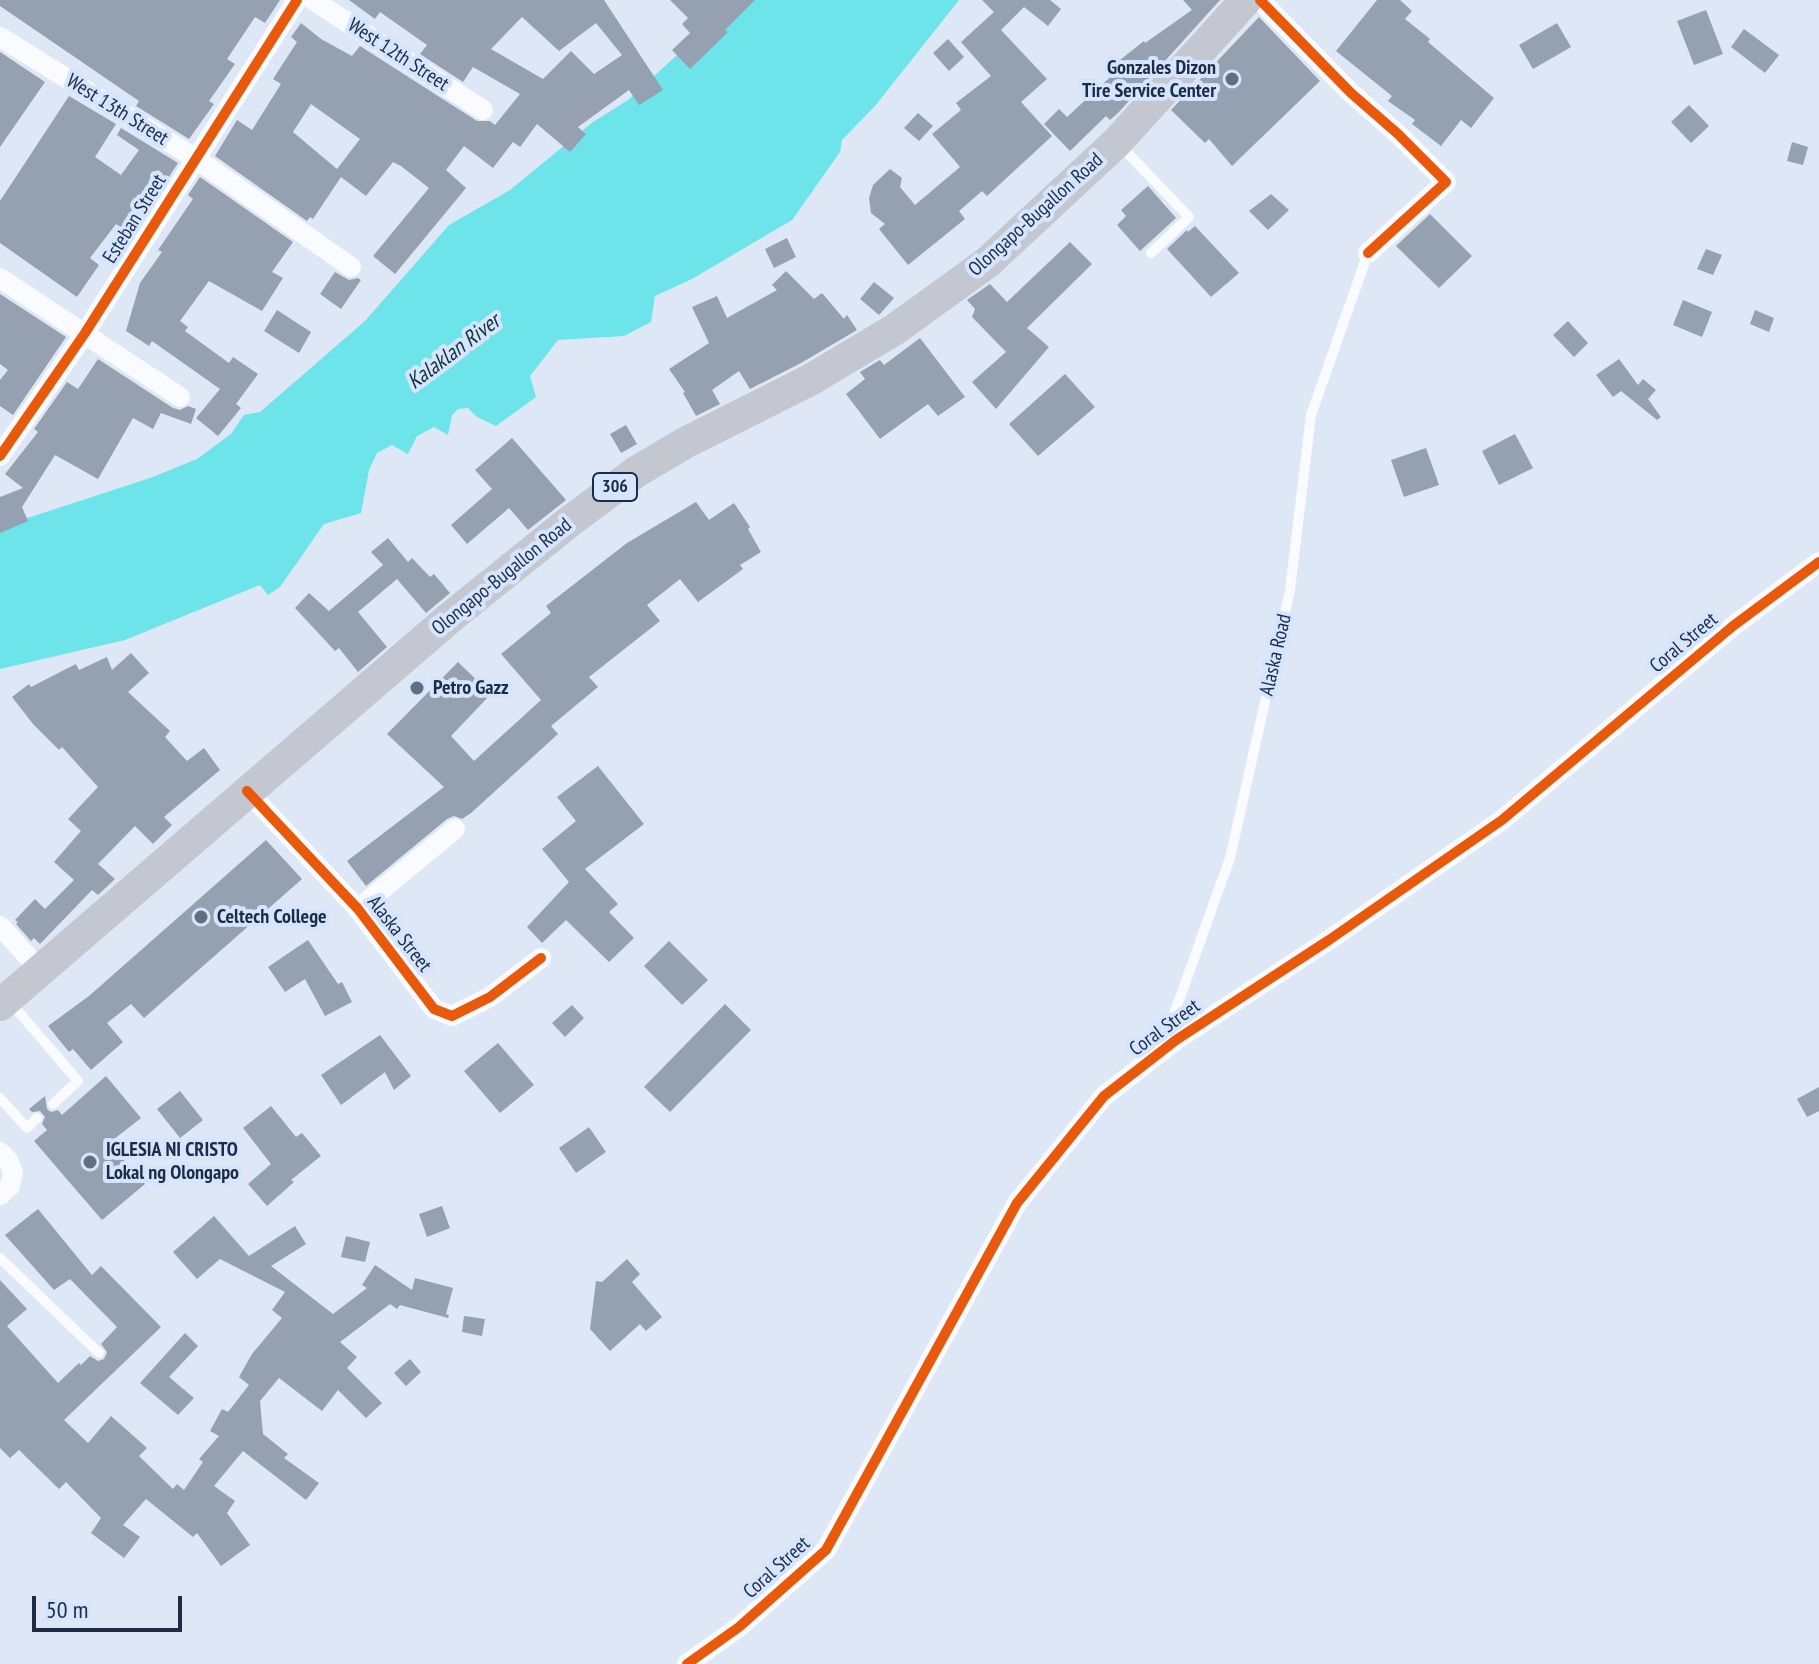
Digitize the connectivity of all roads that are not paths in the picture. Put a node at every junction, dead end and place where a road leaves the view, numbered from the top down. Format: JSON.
{"nodes":[{"id":1,"x":297,"y":0,"type":"edge"},
{"id":2,"x":313,"y":0,"type":"edge"},
{"id":3,"x":1245,"y":2,"type":"edge"},
{"id":4,"x":0,"y":37,"type":"edge"},
{"id":5,"x":483,"y":110,"type":"dead end"},
{"id":6,"x":1117,"y":142,"type":"junction"},
{"id":7,"x":195,"y":158,"type":"junction"},
{"id":8,"x":1151,"y":253,"type":"dead end"},
{"id":9,"x":1368,"y":253,"type":"joint"},
{"id":10,"x":351,"y":267,"type":"dead end"},
{"id":11,"x":0,"y":278,"type":"edge"},
{"id":12,"x":85,"y":333,"type":"junction"},
{"id":13,"x":180,"y":397,"type":"dead end"},
{"id":14,"x":0,"y":456,"type":"edge"},
{"id":15,"x":1819,"y":562,"type":"edge"},
{"id":16,"x":247,"y":791,"type":"junction"},
{"id":17,"x":455,"y":829,"type":"dead end"},
{"id":18,"x":358,"y":909,"type":"junction"},
{"id":19,"x":0,"y":926,"type":"edge"},
{"id":20,"x":541,"y":958,"type":"dead end"},
{"id":21,"x":40,"y":970,"type":"junction"},
{"id":22,"x":4,"y":1002,"type":"edge"},
{"id":23,"x":1161,"y":1052,"type":"junction"},
{"id":24,"x":0,"y":1098,"type":"edge"},
{"id":25,"x":53,"y":1104,"type":"dead end"},
{"id":26,"x":37,"y":1118,"type":"dead end"},
{"id":27,"x":0,"y":1152,"type":"edge"},
{"id":28,"x":0,"y":1195,"type":"edge"},
{"id":29,"x":0,"y":1258,"type":"edge"},
{"id":30,"x":99,"y":1353,"type":"dead end"},
{"id":31,"x":687,"y":1664,"type":"edge"}],
"edges":[{"from":1,"to":7,"type":"street","name":"Esteban Street"},
{"from":2,"to":5,"type":"street","name":"West 12th Street"},
{"from":3,"to":6,"type":"main road","name":"Olongapo-Bugallon Road","number":"306"},
{"from":3,"to":9,"type":"street"},
{"from":4,"to":7,"type":"street","name":"West 13th Street"},
{"from":6,"to":8,"type":"lane"},
{"from":6,"to":16,"type":"main road","name":"Olongapo-Bugallon Road","number":"306"},
{"from":7,"to":10,"type":"street","name":"West 13th Street"},
{"from":7,"to":12,"type":"street","name":"Esteban Street"},
{"from":9,"to":23,"type":"lane","name":"Alaska Road"},
{"from":11,"to":12,"type":"street"},
{"from":12,"to":13,"type":"street"},
{"from":12,"to":14,"type":"street","name":"Esteban Street"},
{"from":15,"to":23,"type":"street","name":"Coral Street"},
{"from":16,"to":18,"type":"street","name":"Alaska Street"},
{"from":16,"to":21,"type":"main road","name":"Olongapo-Bugallon Road","number":"306"},
{"from":17,"to":18,"type":"street"},
{"from":18,"to":20,"type":"street","name":"Alaska Street"},
{"from":19,"to":21,"type":"street"},
{"from":21,"to":22,"type":"main road","name":"Olongapo-Bugallon Road","number":"306"},
{"from":22,"to":25,"type":"lane"},
{"from":23,"to":31,"type":"street","name":"Coral Street"},
{"from":24,"to":26,"type":"lane"},
{"from":27,"to":28,"type":"street"},
{"from":29,"to":30,"type":"lane"}]}
